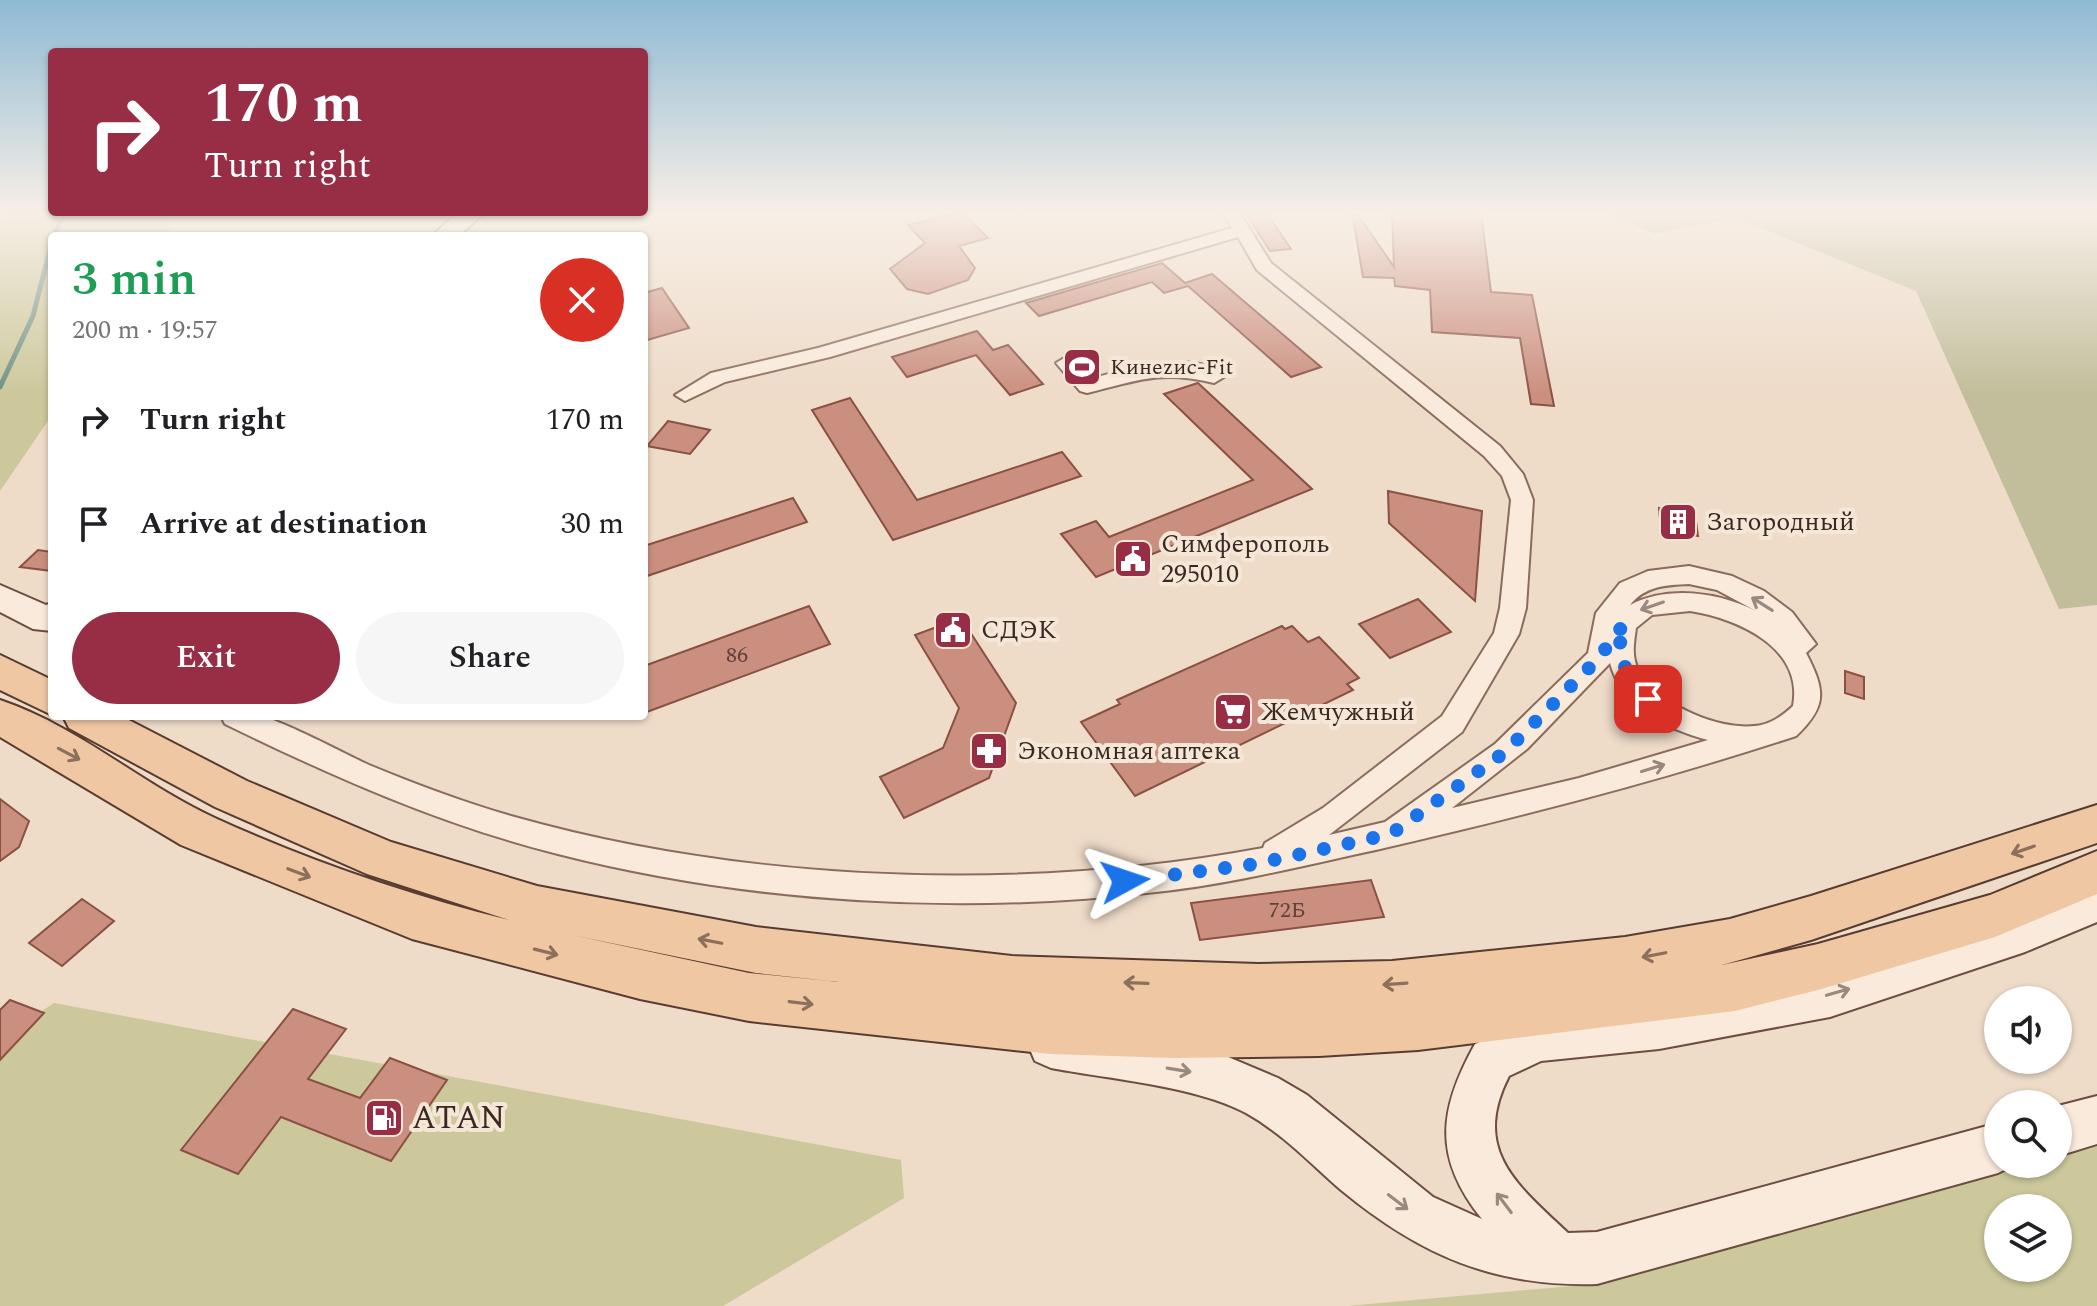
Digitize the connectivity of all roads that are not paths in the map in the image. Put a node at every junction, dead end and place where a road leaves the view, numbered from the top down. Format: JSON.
{"nodes":[{"id":1,"x":1073,"y":273,"type":"edge"},
{"id":2,"x":1272,"y":273,"type":"edge"},
{"id":3,"x":1066,"y":363,"type":"dead end"},
{"id":4,"x":1214,"y":377,"type":"dead end"},
{"id":5,"x":685,"y":395,"type":"dead end"},
{"id":6,"x":0,"y":597,"type":"edge"},
{"id":7,"x":48,"y":619,"type":"edge"},
{"id":8,"x":1624,"y":624,"type":"junction"},
{"id":9,"x":1598,"y":659,"type":"junction"},
{"id":10,"x":0,"y":671,"type":"edge"},
{"id":11,"x":1808,"y":688,"type":"junction"},
{"id":12,"x":48,"y":697,"type":"edge"},
{"id":13,"x":0,"y":717,"type":"edge"},
{"id":14,"x":92,"y":720,"type":"edge"},
{"id":15,"x":243,"y":720,"type":"edge"},
{"id":16,"x":1758,"y":736,"type":"junction"},
{"id":17,"x":2097,"y":824,"type":"edge"},
{"id":18,"x":1391,"y":834,"type":"junction"},
{"id":19,"x":1256,"y":864,"type":"junction"},
{"id":20,"x":2097,"y":872,"type":"edge"},
{"id":21,"x":2097,"y":902,"type":"edge"},
{"id":22,"x":939,"y":1019,"type":"junction"},
{"id":23,"x":2097,"y":1120,"type":"edge"},
{"id":24,"x":2072,"y":1127,"type":"edge"},
{"id":25,"x":1984,"y":1152,"type":"edge"},
{"id":26,"x":1558,"y":1259,"type":"junction"}],
"edges":[{"from":1,"to":5,"type":"street"},
{"from":2,"to":19,"type":"street"},
{"from":3,"to":4,"type":"street"},
{"from":6,"to":7,"type":"main road"},
{"from":8,"to":9,"type":"street"},
{"from":11,"to":8,"type":"street","one_way":true},
{"from":8,"to":16,"type":"street"},
{"from":11,"to":9,"type":"street","one_way":true},
{"from":9,"to":18,"type":"street"},
{"from":10,"to":12,"type":"main road"},
{"from":11,"to":16,"type":"street"},
{"from":13,"to":22,"type":"main road","one_way":true},
{"from":17,"to":14,"type":"main road","one_way":true},
{"from":15,"to":19,"type":"street"},
{"from":18,"to":16,"type":"street","one_way":true},
{"from":18,"to":19,"type":"street"},
{"from":20,"to":22,"type":"main road"},
{"from":26,"to":21,"type":"main road","one_way":true},
{"from":22,"to":26,"type":"main road","one_way":true},
{"from":23,"to":24,"type":"main road"},
{"from":25,"to":26,"type":"main road"}]}
